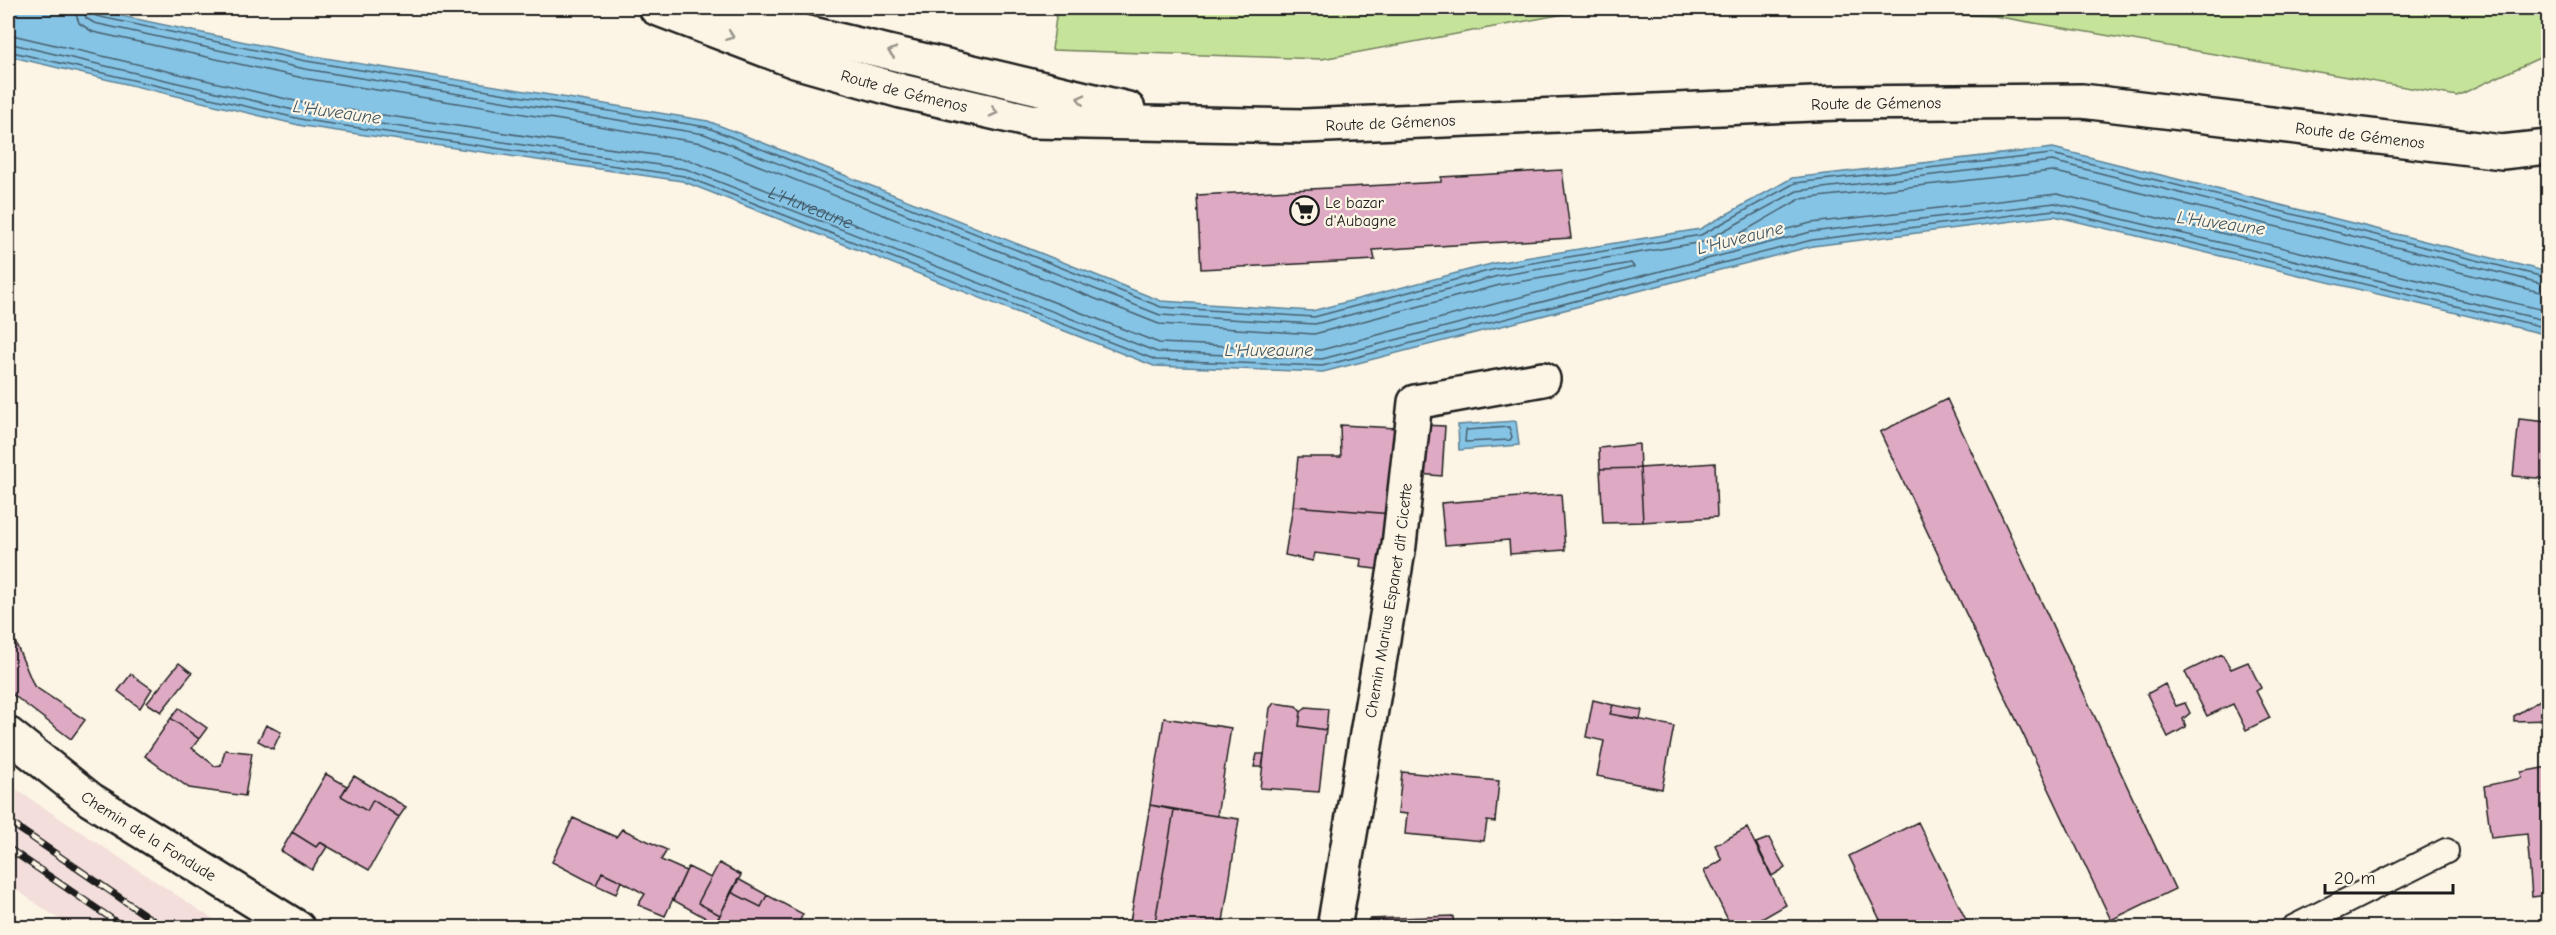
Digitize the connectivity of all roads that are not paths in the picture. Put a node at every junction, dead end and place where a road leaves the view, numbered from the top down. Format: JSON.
{"nodes":[{"id":1,"x":656,"y":8,"type":"edge"},
{"id":2,"x":736,"y":8,"type":"edge"},
{"id":3,"x":800,"y":33,"type":"edge"},
{"id":4,"x":2548,"y":147,"type":"edge"},
{"id":5,"x":1543,"y":379,"type":"dead end"},
{"id":6,"x":8,"y":734,"type":"edge"},
{"id":7,"x":2446,"y":851,"type":"dead end"},
{"id":8,"x":298,"y":927,"type":"edge"},
{"id":9,"x":1334,"y":927,"type":"edge"},
{"id":10,"x":2293,"y":927,"type":"edge"}],
"edges":[{"from":1,"to":3,"type":"main road","name":"Route de Gémenos","one_way":true},
{"from":2,"to":3,"type":"main road","name":"Route de Gémenos"},
{"from":3,"to":4,"type":"main road","name":"Route de Gémenos"},
{"from":5,"to":9,"type":"main road","name":"Chemin Marius Espanet dit Cicette"},
{"from":6,"to":8,"type":"main road","name":"Chemin de la Fondude"},
{"from":7,"to":10,"type":"lane"}]}
